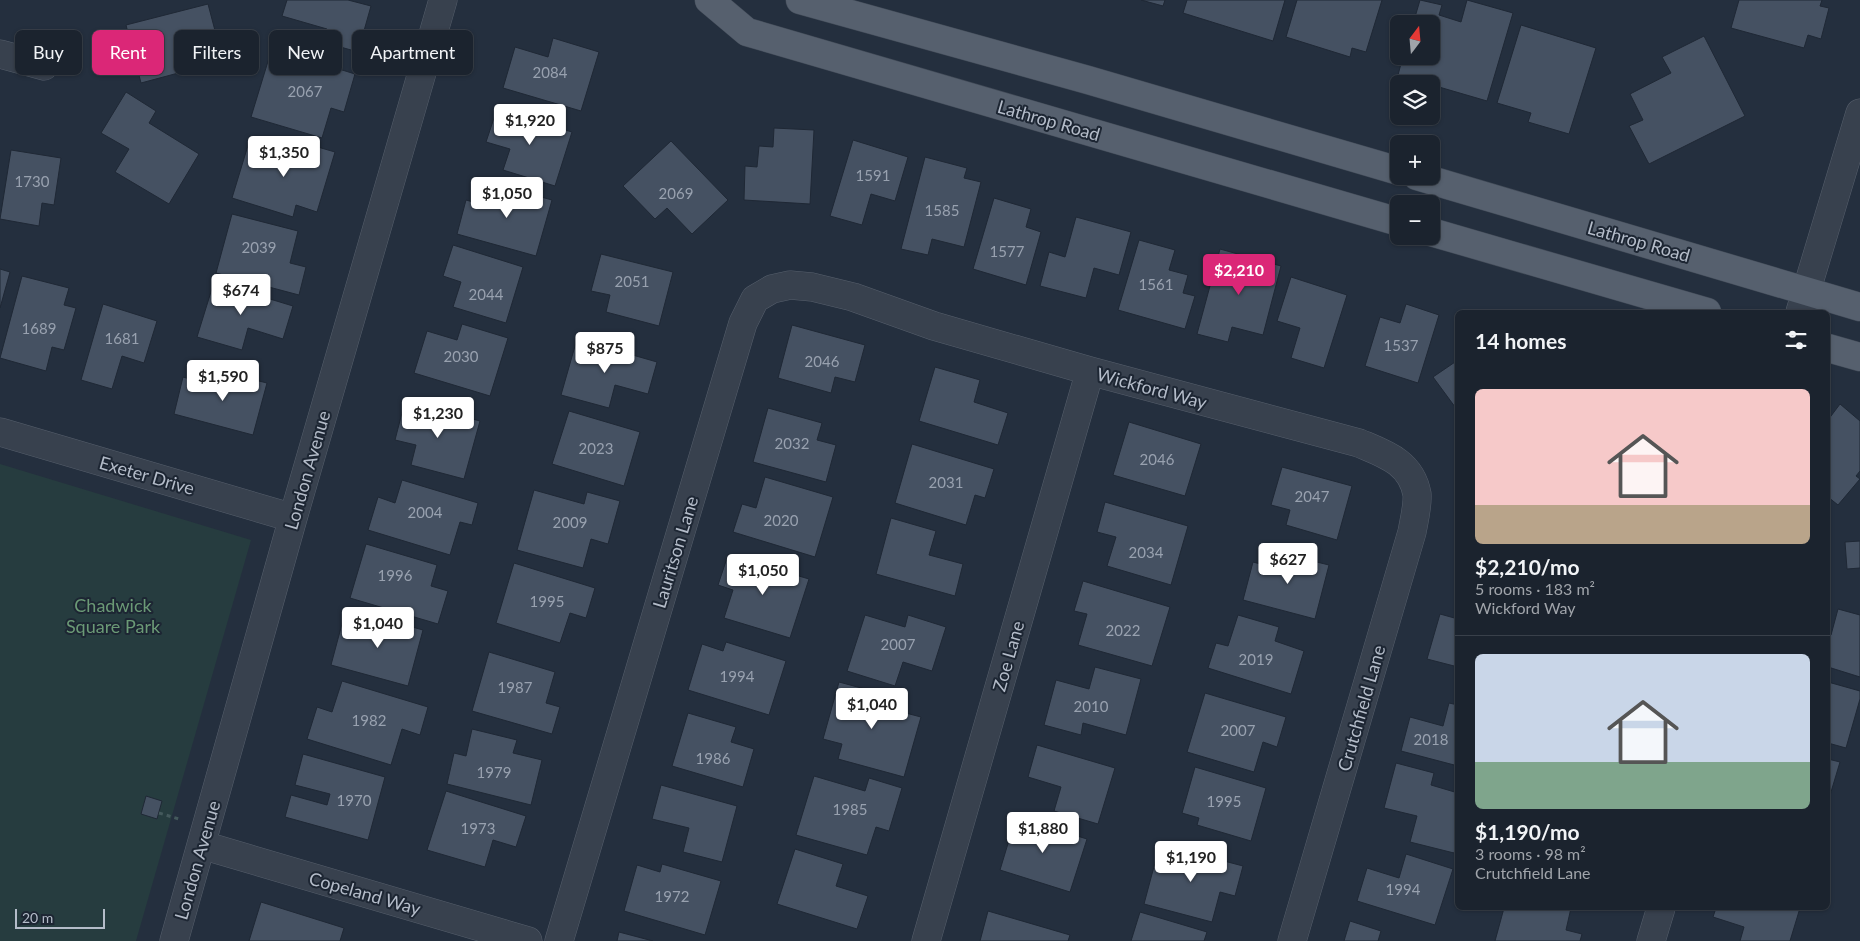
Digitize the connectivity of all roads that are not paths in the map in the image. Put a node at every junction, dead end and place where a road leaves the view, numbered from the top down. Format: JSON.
{"nodes":[{"id":1,"x":442,"y":0,"type":"edge"},
{"id":2,"x":709,"y":0,"type":"edge"},
{"id":3,"x":800,"y":0,"type":"edge"},
{"id":4,"x":0,"y":54,"type":"edge"},
{"id":5,"x":15,"y":58,"type":"edge"},
{"id":6,"x":1860,"y":113,"type":"edge"},
{"id":7,"x":1390,"y":168,"type":"edge"},
{"id":8,"x":1440,"y":183,"type":"edge"},
{"id":9,"x":1390,"y":219,"type":"edge"},
{"id":10,"x":1440,"y":235,"type":"edge"},
{"id":11,"x":1803,"y":301,"type":"edge"},
{"id":12,"x":1860,"y":307,"type":"edge"},
{"id":13,"x":890,"y":310,"type":"joint"},
{"id":14,"x":1700,"y":310,"type":"edge"},
{"id":15,"x":1830,"y":349,"type":"edge"},
{"id":16,"x":1860,"y":357,"type":"edge"},
{"id":17,"x":1090,"y":371,"type":"junction"},
{"id":18,"x":0,"y":432,"type":"edge"},
{"id":19,"x":1410,"y":474,"type":"joint"},
{"id":20,"x":293,"y":518,"type":"junction"},
{"id":21,"x":202,"y":845,"type":"junction"},
{"id":22,"x":1660,"y":910,"type":"edge"},
{"id":23,"x":174,"y":941,"type":"edge"},
{"id":24,"x":528,"y":941,"type":"edge"},
{"id":25,"x":559,"y":941,"type":"edge"},
{"id":26,"x":926,"y":941,"type":"edge"},
{"id":27,"x":1292,"y":941,"type":"edge"},
{"id":28,"x":1651,"y":941,"type":"edge"}],
"edges":[{"from":1,"to":20,"type":"street","name":"London Avenue"},
{"from":2,"to":9,"type":"main road","name":"Lathrop Road"},
{"from":3,"to":7,"type":"main road"},
{"from":4,"to":5,"type":"street"},
{"from":6,"to":11,"type":"street"},
{"from":8,"to":11,"type":"main road","name":"Lathrop Road"},
{"from":10,"to":14,"type":"main road"},
{"from":11,"to":12,"type":"main road","name":"Lathrop Road"},
{"from":13,"to":17,"type":"street","name":"Wickford Way"},
{"from":13,"to":25,"type":"street","name":"Lauritson Lane"},
{"from":15,"to":16,"type":"main road"},
{"from":17,"to":19,"type":"street","name":"Wickford Way"},
{"from":17,"to":26,"type":"street","name":"Zoe Lane"},
{"from":18,"to":20,"type":"street","name":"Exeter Drive"},
{"from":19,"to":27,"type":"street","name":"Crutchfield Lane"},
{"from":20,"to":21,"type":"street","name":"London Avenue"},
{"from":21,"to":23,"type":"street","name":"London Avenue"},
{"from":21,"to":24,"type":"street","name":"Copeland Way"},
{"from":22,"to":28,"type":"street"}]}
